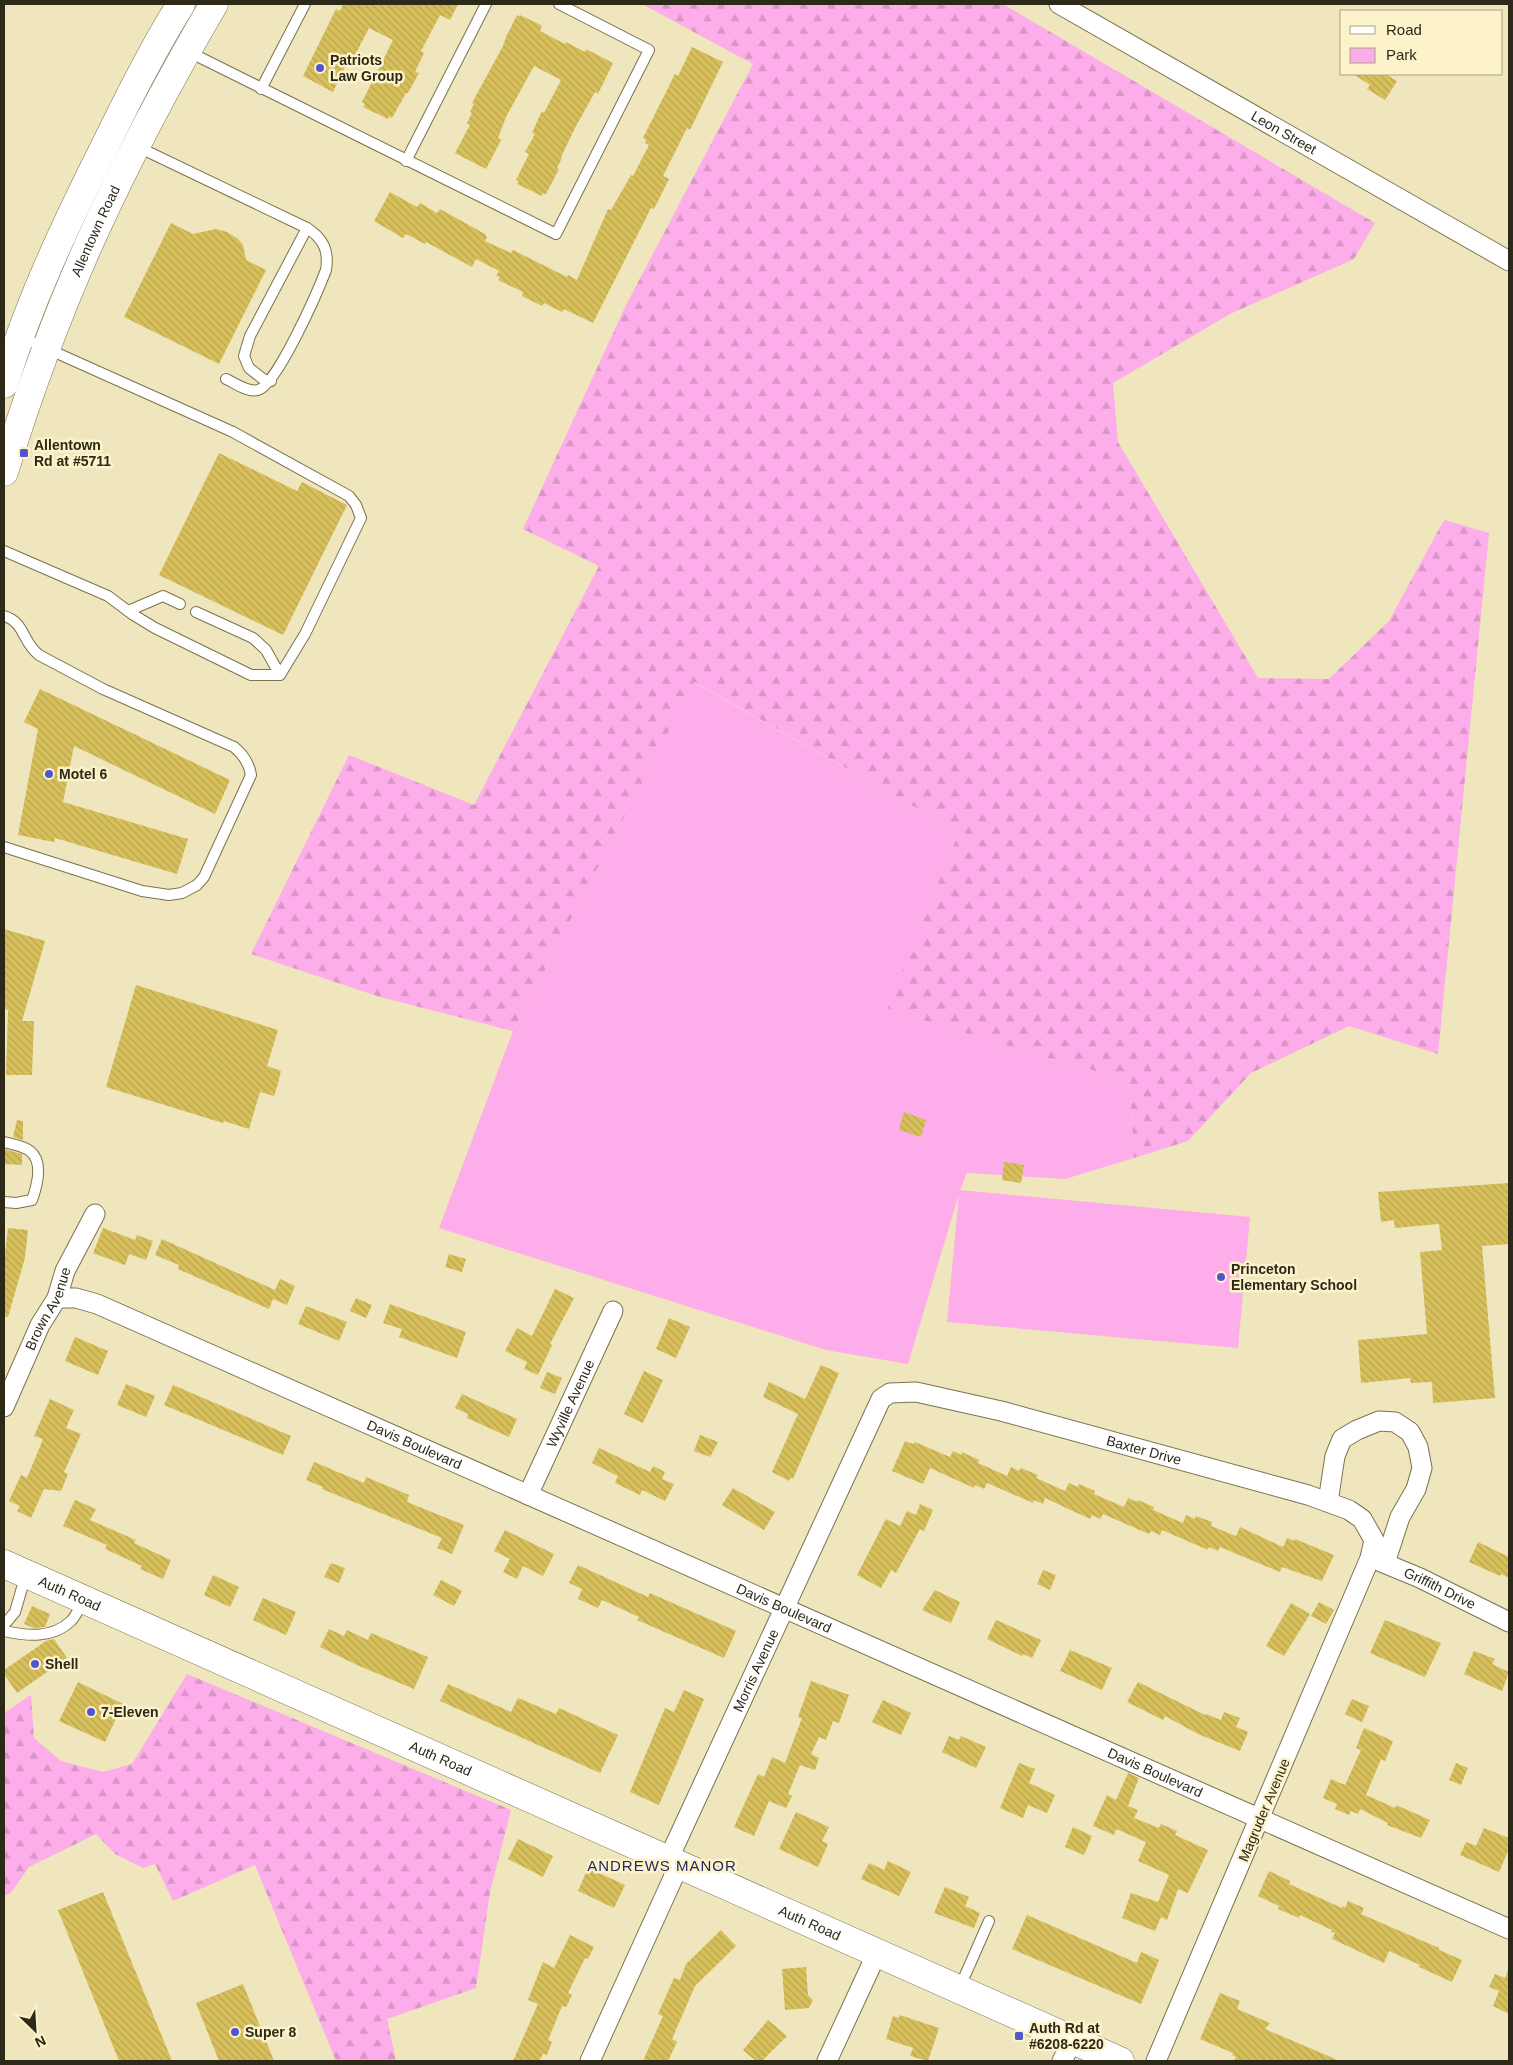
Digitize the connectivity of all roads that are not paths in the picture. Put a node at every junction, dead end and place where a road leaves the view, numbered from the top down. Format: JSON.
{"nodes":[{"id":1,"x":181,"y":4,"type":"edge"},
{"id":2,"x":214,"y":4,"type":"edge"},
{"id":3,"x":306,"y":4,"type":"edge"},
{"id":4,"x":486,"y":4,"type":"edge"},
{"id":5,"x":559,"y":4,"type":"edge"},
{"id":6,"x":1059,"y":4,"type":"edge"},
{"id":7,"x":173,"y":44,"type":"junction"},
{"id":8,"x":261,"y":89,"type":"junction"},
{"id":9,"x":123,"y":140,"type":"junction"},
{"id":10,"x":406,"y":161,"type":"junction"},
{"id":11,"x":307,"y":228,"type":"junction"},
{"id":12,"x":1509,"y":261,"type":"edge"},
{"id":13,"x":20,"y":337,"type":"junction"},
{"id":14,"x":46,"y":348,"type":"junction"},
{"id":15,"x":226,"y":379,"type":"dead end"},
{"id":16,"x":270,"y":381,"type":"junction"},
{"id":17,"x":4,"y":384,"type":"edge"},
{"id":18,"x":4,"y":472,"type":"edge"},
{"id":19,"x":4,"y":551,"type":"edge"},
{"id":20,"x":180,"y":604,"type":"dead end"},
{"id":21,"x":128,"y":611,"type":"junction"},
{"id":22,"x":196,"y":612,"type":"dead end"},
{"id":23,"x":4,"y":616,"type":"edge"},
{"id":24,"x":280,"y":675,"type":"junction"},
{"id":25,"x":4,"y":847,"type":"edge"},
{"id":26,"x":4,"y":1142,"type":"edge"},
{"id":27,"x":4,"y":1202,"type":"edge"},
{"id":28,"x":96,"y":1214,"type":"dead end"},
{"id":29,"x":57,"y":1298,"type":"junction"},
{"id":30,"x":613,"y":1311,"type":"dead end"},
{"id":31,"x":881,"y":1399,"type":"joint"},
{"id":32,"x":4,"y":1407,"type":"edge"},
{"id":33,"x":528,"y":1495,"type":"junction"},
{"id":34,"x":1328,"y":1502,"type":"junction"},
{"id":35,"x":1378,"y":1560,"type":"junction"},
{"id":36,"x":15,"y":1569,"type":"edge"},
{"id":37,"x":84,"y":1600,"type":"junction"},
{"id":38,"x":784,"y":1608,"type":"junction"},
{"id":39,"x":1509,"y":1622,"type":"edge"},
{"id":40,"x":4,"y":1625,"type":"edge"},
{"id":41,"x":4,"y":1631,"type":"edge"},
{"id":42,"x":1260,"y":1819,"type":"junction"},
{"id":43,"x":674,"y":1862,"type":"junction"},
{"id":44,"x":989,"y":1921,"type":"dead end"},
{"id":45,"x":1509,"y":1929,"type":"edge"},
{"id":46,"x":877,"y":1953,"type":"junction"},
{"id":47,"x":959,"y":1990,"type":"junction"},
{"id":48,"x":1068,"y":2051,"type":"edge"},
{"id":49,"x":590,"y":2061,"type":"edge"},
{"id":50,"x":827,"y":2061,"type":"edge"},
{"id":51,"x":1120,"y":2061,"type":"edge"},
{"id":52,"x":1156,"y":2061,"type":"edge"}],
"edges":[{"from":1,"to":7,"type":"main road","name":"Allentown Road"},
{"from":2,"to":7,"type":"main road","name":"Allentown Road"},
{"from":3,"to":8,"type":"lane"},
{"from":4,"to":10,"type":"lane"},
{"from":5,"to":10,"type":"lane"},
{"from":6,"to":12,"type":"street","name":"Leon Street"},
{"from":7,"to":8,"type":"lane"},
{"from":7,"to":9,"type":"main road","name":"Allentown Road"},
{"from":8,"to":10,"type":"lane"},
{"from":9,"to":11,"type":"lane"},
{"from":9,"to":13,"type":"main road","name":"Allentown Road"},
{"from":9,"to":14,"type":"main road","name":"Allentown Road"},
{"from":11,"to":16,"type":"lane"},
{"from":11,"to":16,"type":"lane"},
{"from":13,"to":14,"type":"lane"},
{"from":13,"to":17,"type":"main road","name":"Allentown Road"},
{"from":14,"to":18,"type":"main road","name":"Allentown Road"},
{"from":14,"to":24,"type":"lane"},
{"from":15,"to":16,"type":"lane"},
{"from":19,"to":21,"type":"lane"},
{"from":20,"to":21,"type":"lane"},
{"from":21,"to":24,"type":"lane"},
{"from":22,"to":24,"type":"lane"},
{"from":23,"to":25,"type":"lane"},
{"from":26,"to":27,"type":"lane"},
{"from":28,"to":29,"type":"street","name":"Brown Avenue"},
{"from":29,"to":32,"type":"street","name":"Brown Avenue"},
{"from":29,"to":33,"type":"street","name":"Davis Boulevard"},
{"from":30,"to":33,"type":"street","name":"Wyville Avenue"},
{"from":31,"to":34,"type":"street","name":"Baxter Drive"},
{"from":31,"to":38,"type":"street","name":"Morris Avenue"},
{"from":33,"to":38,"type":"street","name":"Davis Boulevard"},
{"from":34,"to":35,"type":"street","name":"Baxter Drive"},
{"from":34,"to":35,"type":"street","name":"Magruder Avenue"},
{"from":35,"to":39,"type":"street","name":"Griffith Drive"},
{"from":35,"to":42,"type":"street","name":"Magruder Avenue"},
{"from":36,"to":37,"type":"main road","name":"Auth Road"},
{"from":36,"to":40,"type":"lane"},
{"from":37,"to":41,"type":"lane"},
{"from":37,"to":43,"type":"main road","name":"Auth Road"},
{"from":38,"to":42,"type":"street","name":"Davis Boulevard"},
{"from":38,"to":43,"type":"street","name":"Morris Avenue"},
{"from":42,"to":45,"type":"street","name":"Davis Boulevard"},
{"from":42,"to":52,"type":"street","name":"Magruder Avenue"},
{"from":43,"to":46,"type":"main road","name":"Auth Road"},
{"from":43,"to":49,"type":"street","name":"Morris Avenue"},
{"from":44,"to":47,"type":"lane"},
{"from":46,"to":47,"type":"main road","name":"Auth Road"},
{"from":46,"to":50,"type":"street"},
{"from":47,"to":48,"type":"main road","name":"Auth Road"},
{"from":48,"to":51,"type":"main road","name":"Auth Road"}]}
